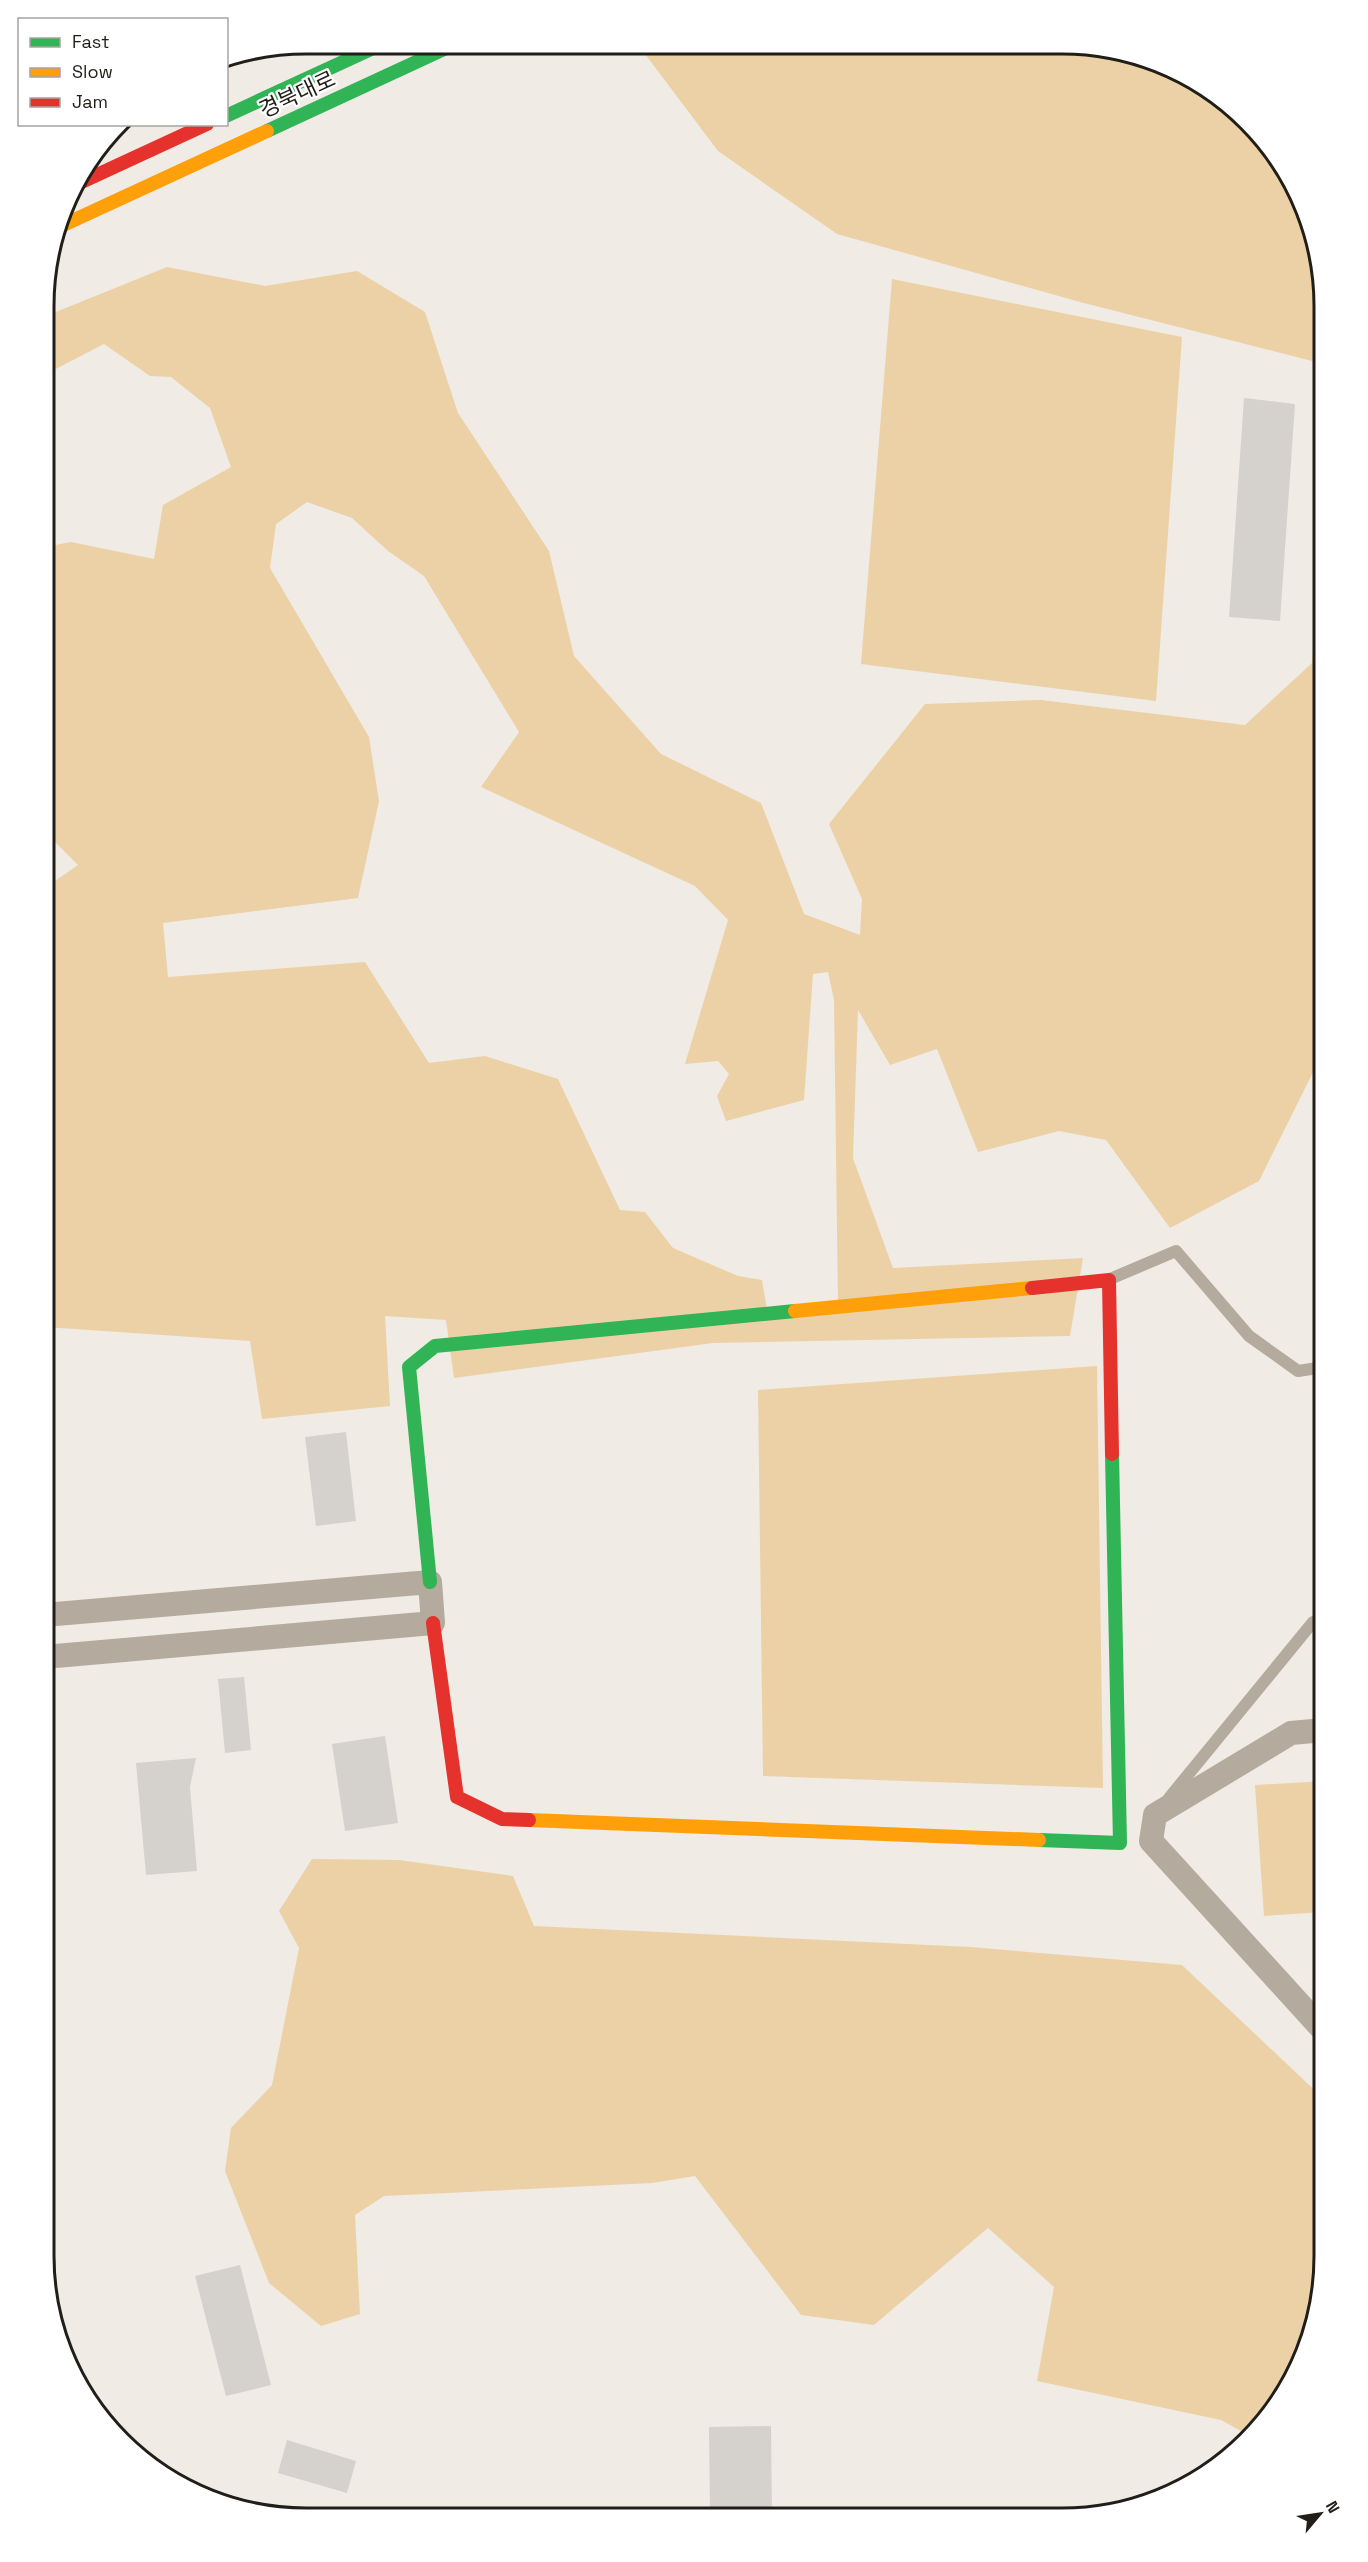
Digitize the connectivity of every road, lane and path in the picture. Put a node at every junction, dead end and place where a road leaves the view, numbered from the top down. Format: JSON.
{"nodes":[{"id":1,"x":360,"y":54,"type":"edge"},
{"id":2,"x":433,"y":54,"type":"edge"},
{"id":3,"x":228,"y":115,"type":"edge"},
{"id":4,"x":203,"y":126,"type":"edge"},
{"id":5,"x":88,"y":179,"type":"edge"},
{"id":6,"x":68,"y":223,"type":"edge"},
{"id":7,"x":1109,"y":1280,"type":"junction"},
{"id":8,"x":1314,"y":1369,"type":"edge"},
{"id":9,"x":429,"y":1582,"type":"junction"},
{"id":10,"x":54,"y":1614,"type":"edge"},
{"id":11,"x":1314,"y":1622,"type":"edge"},
{"id":12,"x":433,"y":1623,"type":"junction"},
{"id":13,"x":54,"y":1656,"type":"edge"},
{"id":14,"x":1314,"y":1731,"type":"edge"},
{"id":15,"x":1155,"y":1815,"type":"junction"},
{"id":16,"x":1151,"y":1841,"type":"junction"},
{"id":17,"x":1120,"y":1843,"type":"junction"},
{"id":18,"x":1314,"y":2020,"type":"edge"}],
"edges":[{"from":1,"to":3,"type":"street","name":"경북대로"},
{"from":2,"to":6,"type":"street","name":"경북대로"},
{"from":4,"to":5,"type":"street"},
{"from":7,"to":8,"type":"lane"},
{"from":7,"to":9,"type":"street"},
{"from":7,"to":17,"type":"street"},
{"from":9,"to":10,"type":"street"},
{"from":9,"to":12,"type":"street"},
{"from":11,"to":15,"type":"lane"},
{"from":12,"to":13,"type":"street"},
{"from":12,"to":17,"type":"street"},
{"from":14,"to":15,"type":"street"},
{"from":15,"to":16,"type":"street"},
{"from":16,"to":17,"type":"street"},
{"from":16,"to":18,"type":"street"}]}
